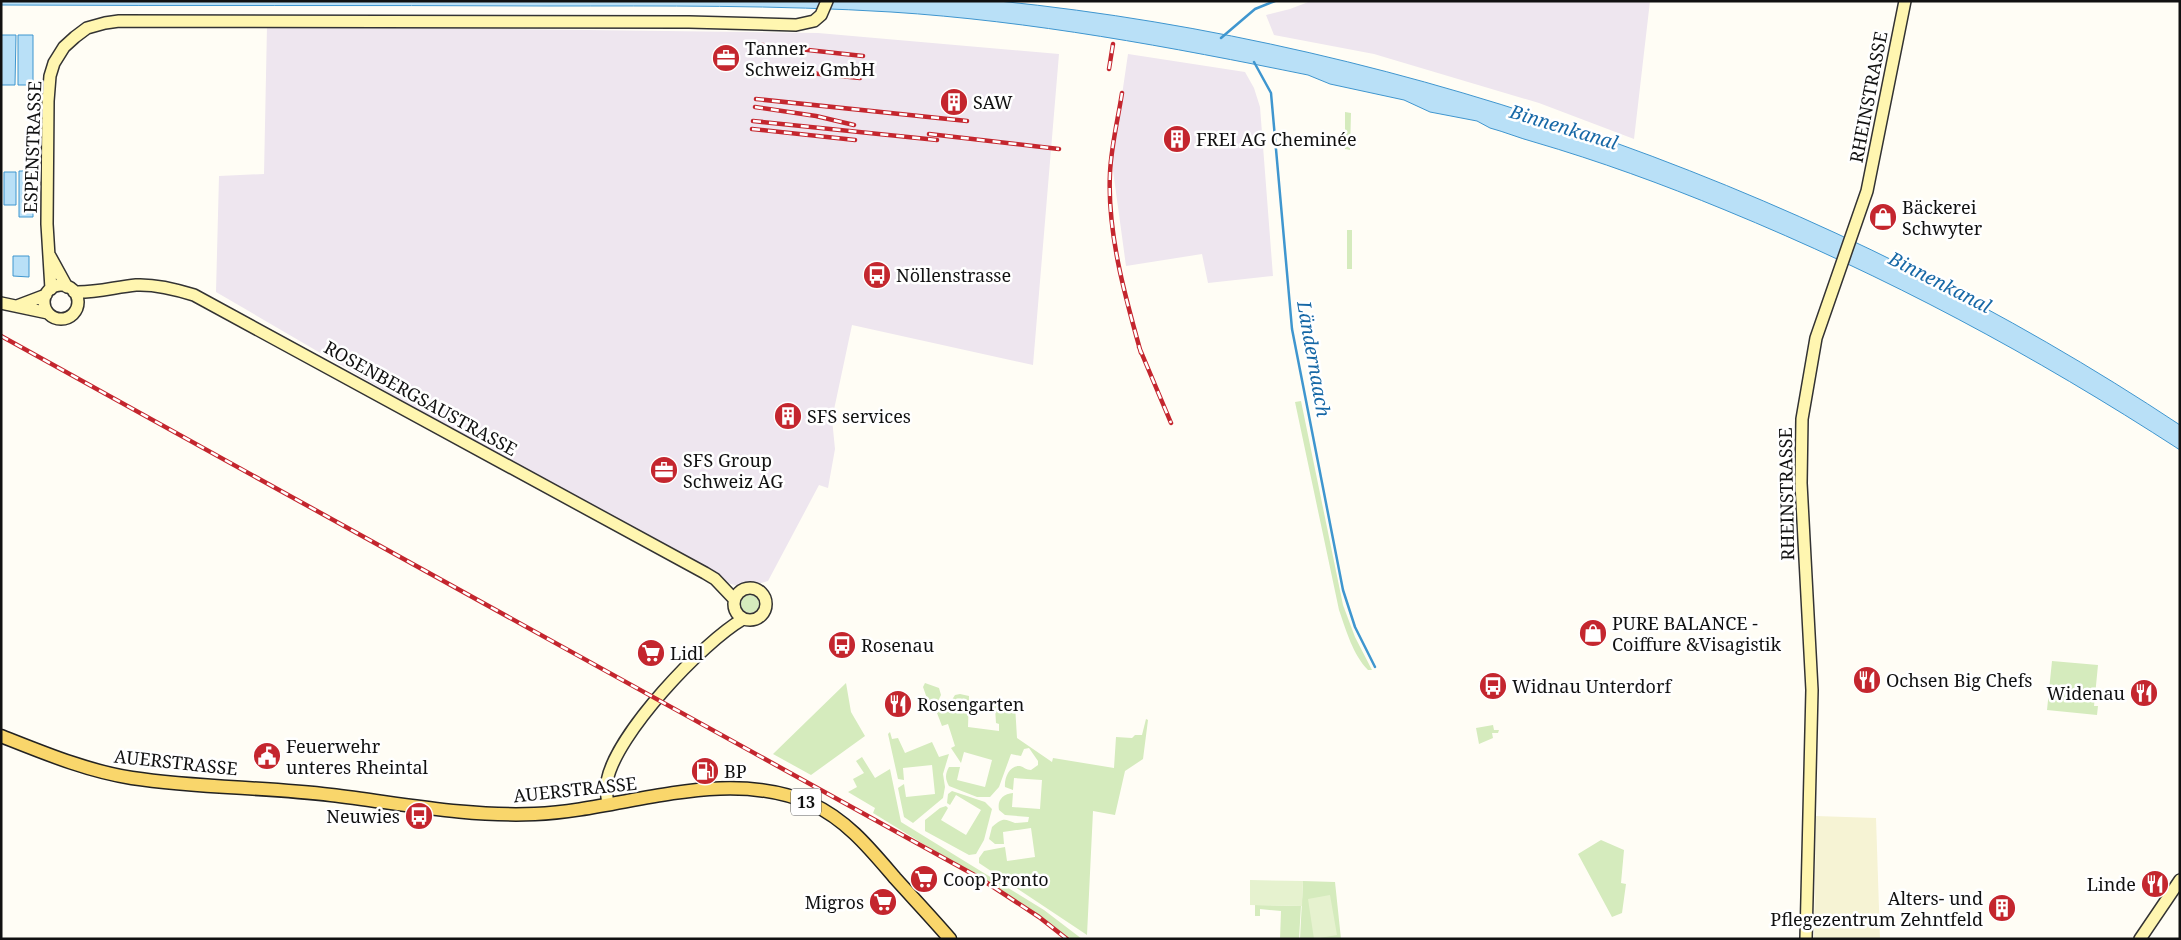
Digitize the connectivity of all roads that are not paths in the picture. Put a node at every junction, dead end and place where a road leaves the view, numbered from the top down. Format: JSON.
{"nodes":[{"id":1,"x":827,"y":1,"type":"edge"},
{"id":2,"x":1905,"y":1,"type":"edge"},
{"id":3,"x":49,"y":254,"type":"junction"},
{"id":4,"x":71,"y":289,"type":"junction"},
{"id":5,"x":48,"y":292,"type":"junction"},
{"id":6,"x":99,"y":292,"type":"junction"},
{"id":7,"x":1,"y":303,"type":"edge"},
{"id":8,"x":16,"y":306,"type":"junction"},
{"id":9,"x":78,"y":306,"type":"junction"},
{"id":10,"x":48,"y":313,"type":"junction"},
{"id":11,"x":715,"y":579,"type":"junction"},
{"id":12,"x":744,"y":588,"type":"junction"},
{"id":13,"x":734,"y":604,"type":"junction"},
{"id":14,"x":743,"y":619,"type":"junction"},
{"id":15,"x":720,"y":633,"type":"junction"},
{"id":16,"x":1,"y":736,"type":"edge"},
{"id":17,"x":608,"y":804,"type":"junction"},
{"id":18,"x":2180,"y":880,"type":"edge"},
{"id":19,"x":950,"y":939,"type":"edge"},
{"id":20,"x":1806,"y":939,"type":"edge"},
{"id":21,"x":2140,"y":939,"type":"edge"}],
"edges":[{"from":1,"to":3,"type":"street","name":"ESPENSTRASSE"},
{"from":2,"to":20,"type":"street","name":"RHEINSTRASSE"},
{"from":3,"to":4,"type":"street","name":"ESPENSTRASSE"},
{"from":3,"to":5,"type":"street","name":"ESPENSTRASSE"},
{"from":4,"to":5,"type":"street"},
{"from":4,"to":6,"type":"street","name":"ROSENBERGSAUSTRASSE"},
{"from":4,"to":9,"type":"street"},
{"from":5,"to":8,"type":"street"},
{"from":5,"to":10,"type":"street"},
{"from":6,"to":9,"type":"street","name":"ROSENBERGSAUSTRASSE"},
{"from":6,"to":11,"type":"street","name":"ROSENBERGSAUSTRASSE"},
{"from":7,"to":8,"type":"street"},
{"from":8,"to":10,"type":"street"},
{"from":9,"to":10,"type":"street"},
{"from":11,"to":12,"type":"street","name":"ROSENBERGSAUSTRASSE"},
{"from":11,"to":13,"type":"street","name":"ROSENBERGSAUSTRASSE"},
{"from":12,"to":13,"type":"street"},
{"from":12,"to":14,"type":"street"},
{"from":13,"to":14,"type":"street"},
{"from":13,"to":15,"type":"street"},
{"from":14,"to":15,"type":"street"},
{"from":15,"to":17,"type":"street"},
{"from":16,"to":17,"type":"main road","name":"AUERSTRASSE","number":"13"},
{"from":17,"to":19,"type":"main road","name":"AUERSTRASSE","number":"13"},
{"from":18,"to":21,"type":"street"}]}
